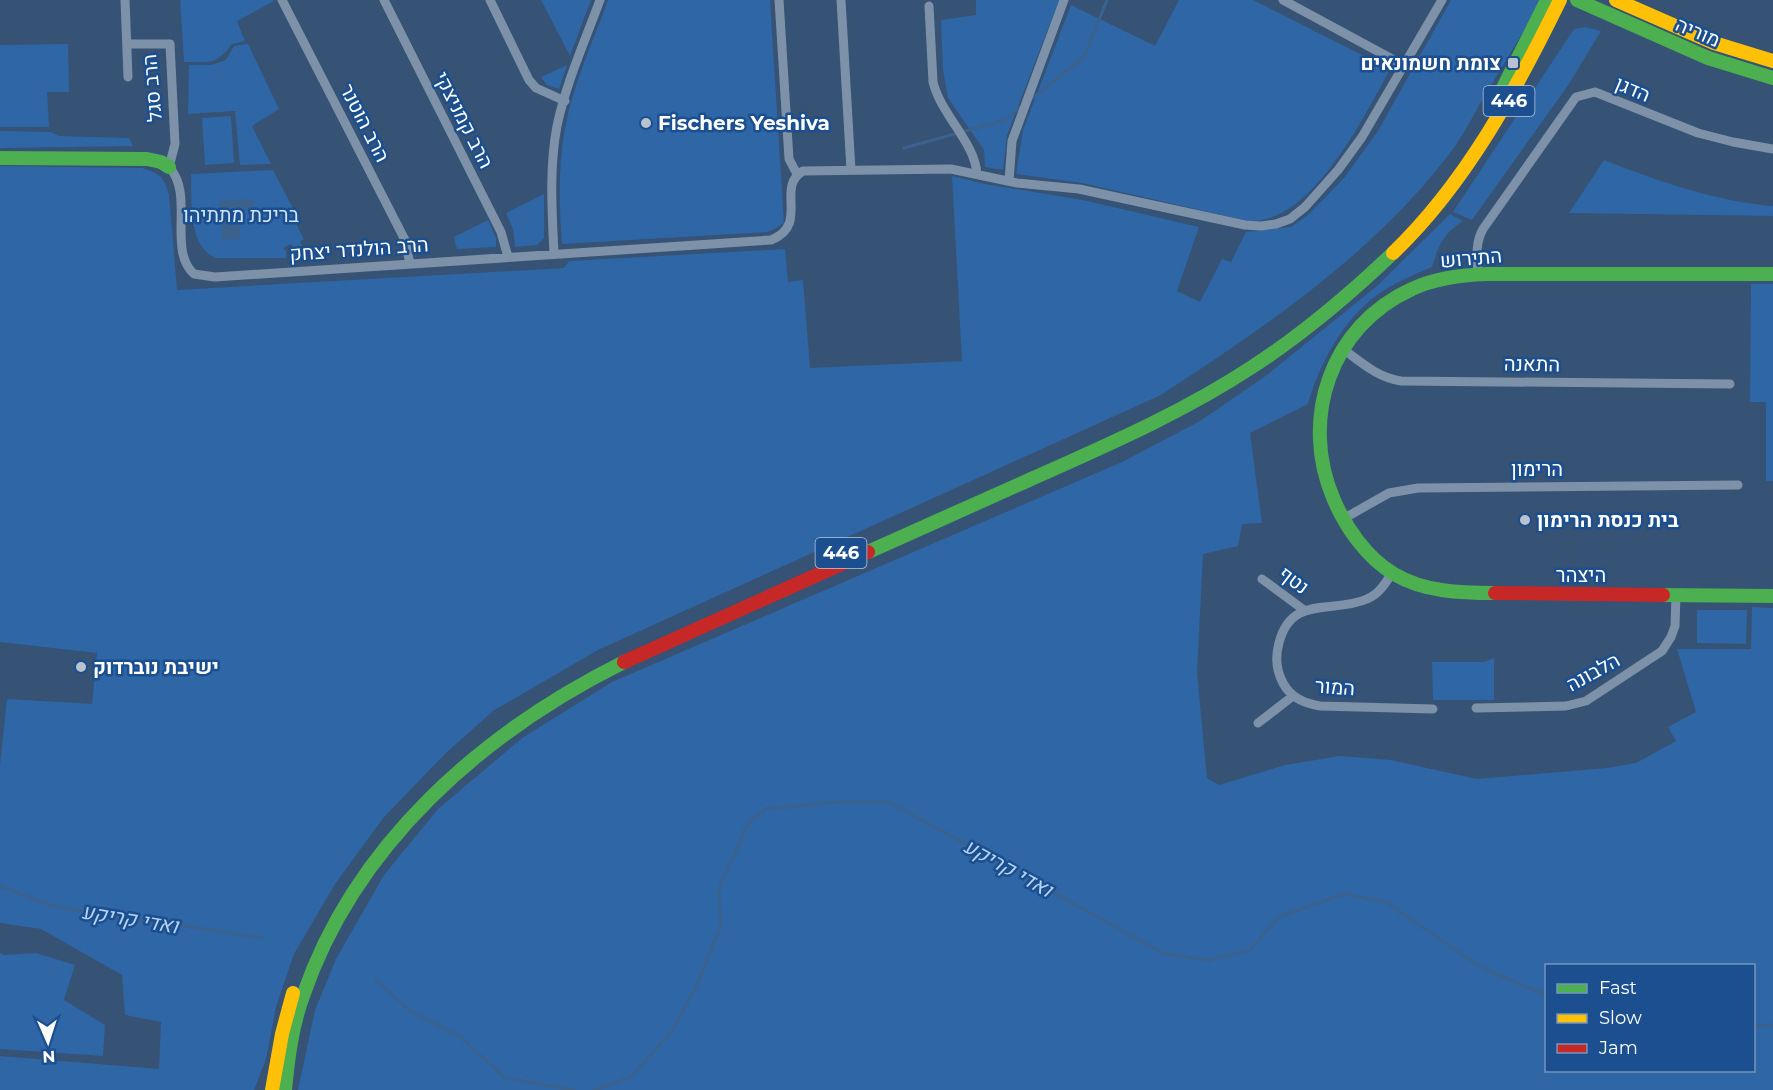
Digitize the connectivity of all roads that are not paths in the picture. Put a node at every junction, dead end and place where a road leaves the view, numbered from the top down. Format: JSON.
{"nodes":[{"id":1,"x":125,"y":0,"type":"edge"},
{"id":2,"x":282,"y":0,"type":"edge"},
{"id":3,"x":384,"y":0,"type":"edge"},
{"id":4,"x":490,"y":0,"type":"edge"},
{"id":5,"x":600,"y":0,"type":"edge"},
{"id":6,"x":779,"y":0,"type":"edge"},
{"id":7,"x":841,"y":0,"type":"edge"},
{"id":8,"x":1064,"y":0,"type":"edge"},
{"id":9,"x":1283,"y":0,"type":"edge"},
{"id":10,"x":1442,"y":0,"type":"edge"},
{"id":11,"x":1547,"y":0,"type":"edge"},
{"id":12,"x":1560,"y":0,"type":"edge"},
{"id":13,"x":1577,"y":0,"type":"edge"},
{"id":14,"x":1616,"y":0,"type":"edge"},
{"id":15,"x":929,"y":6,"type":"dead end"},
{"id":16,"x":127,"y":44,"type":"junction"},
{"id":17,"x":1773,"y":62,"type":"edge"},
{"id":18,"x":1405,"y":66,"type":"junction"},
{"id":19,"x":128,"y":77,"type":"dead end"},
{"id":20,"x":1773,"y":78,"type":"edge"},
{"id":21,"x":565,"y":101,"type":"junction"},
{"id":22,"x":1773,"y":149,"type":"edge"},
{"id":23,"x":0,"y":158,"type":"edge"},
{"id":24,"x":169,"y":167,"type":"junction"},
{"id":25,"x":851,"y":170,"type":"junction"},
{"id":26,"x":797,"y":174,"type":"junction"},
{"id":27,"x":977,"y":174,"type":"junction"},
{"id":28,"x":1009,"y":181,"type":"junction"},
{"id":29,"x":554,"y":254,"type":"junction"},
{"id":30,"x":508,"y":257,"type":"junction"},
{"id":31,"x":410,"y":264,"type":"junction"},
{"id":32,"x":1773,"y":273,"type":"edge"},
{"id":33,"x":1478,"y":274,"type":"junction"},
{"id":34,"x":1343,"y":349,"type":"junction"},
{"id":35,"x":1730,"y":384,"type":"dead end"},
{"id":36,"x":1738,"y":485,"type":"dead end"},
{"id":37,"x":1343,"y":519,"type":"junction"},
{"id":38,"x":1392,"y":573,"type":"junction"},
{"id":39,"x":1262,"y":579,"type":"dead end"},
{"id":40,"x":1676,"y":595,"type":"junction"},
{"id":41,"x":1773,"y":596,"type":"edge"},
{"id":42,"x":1304,"y":610,"type":"junction"},
{"id":43,"x":1293,"y":696,"type":"junction"},
{"id":44,"x":1476,"y":708,"type":"dead end"},
{"id":45,"x":1433,"y":709,"type":"dead end"},
{"id":46,"x":1258,"y":723,"type":"dead end"},
{"id":47,"x":275,"y":1070,"type":"junction"},
{"id":48,"x":266,"y":1090,"type":"edge"},
{"id":49,"x":272,"y":1090,"type":"edge"},
{"id":50,"x":285,"y":1090,"type":"edge"}],
"edges":[{"from":1,"to":16,"type":"street","name":"הרב סגל"},
{"from":2,"to":31,"type":"street","name":"הרב הוטנר"},
{"from":3,"to":30,"type":"street","name":"הרב קמניצקי"},
{"from":4,"to":21,"type":"street"},
{"from":5,"to":21,"type":"street"},
{"from":6,"to":26,"type":"street"},
{"from":7,"to":25,"type":"street"},
{"from":8,"to":28,"type":"street"},
{"from":9,"to":18,"type":"street"},
{"from":10,"to":18,"type":"street"},
{"from":11,"to":47,"type":"main road","number":"446"},
{"from":12,"to":50,"type":"main road","number":"446"},
{"from":13,"to":20,"type":"main road","name":"מוריה"},
{"from":14,"to":17,"type":"main road","name":"מוריה"},
{"from":15,"to":27,"type":"street"},
{"from":16,"to":19,"type":"street","name":"הרב סגל"},
{"from":16,"to":24,"type":"street","name":"הרב סגל"},
{"from":18,"to":28,"type":"street"},
{"from":21,"to":29,"type":"street"},
{"from":22,"to":33,"type":"street","name":"הדגן"},
{"from":23,"to":24,"type":"main road"},
{"from":24,"to":31,"type":"street","name":"הרב הולנדר יצחק"},
{"from":25,"to":26,"type":"street"},
{"from":25,"to":27,"type":"street"},
{"from":26,"to":29,"type":"street","name":"הרב הולנדר יצחק"},
{"from":27,"to":28,"type":"street"},
{"from":29,"to":30,"type":"street","name":"הרב הולנדר יצחק"},
{"from":30,"to":31,"type":"street","name":"הרב הולנדר יצחק"},
{"from":32,"to":33,"type":"main road","name":"התירוש"},
{"from":33,"to":34,"type":"main road","name":"התירוש"},
{"from":34,"to":35,"type":"street","name":"התאנה"},
{"from":34,"to":37,"type":"main road","name":"התירוש"},
{"from":36,"to":37,"type":"street","name":"הרימון"},
{"from":37,"to":38,"type":"main road","name":"התירוש"},
{"from":38,"to":40,"type":"main road","name":"היצהר"},
{"from":38,"to":42,"type":"street"},
{"from":39,"to":42,"type":"street","name":"נטף"},
{"from":40,"to":41,"type":"main road","name":"היצהר"},
{"from":40,"to":44,"type":"street","name":"הלבונה"},
{"from":42,"to":43,"type":"street","name":"המור"},
{"from":43,"to":45,"type":"street","name":"המור"},
{"from":43,"to":46,"type":"street"},
{"from":47,"to":48,"type":"main road"},
{"from":47,"to":49,"type":"main road","number":"446"}]}
